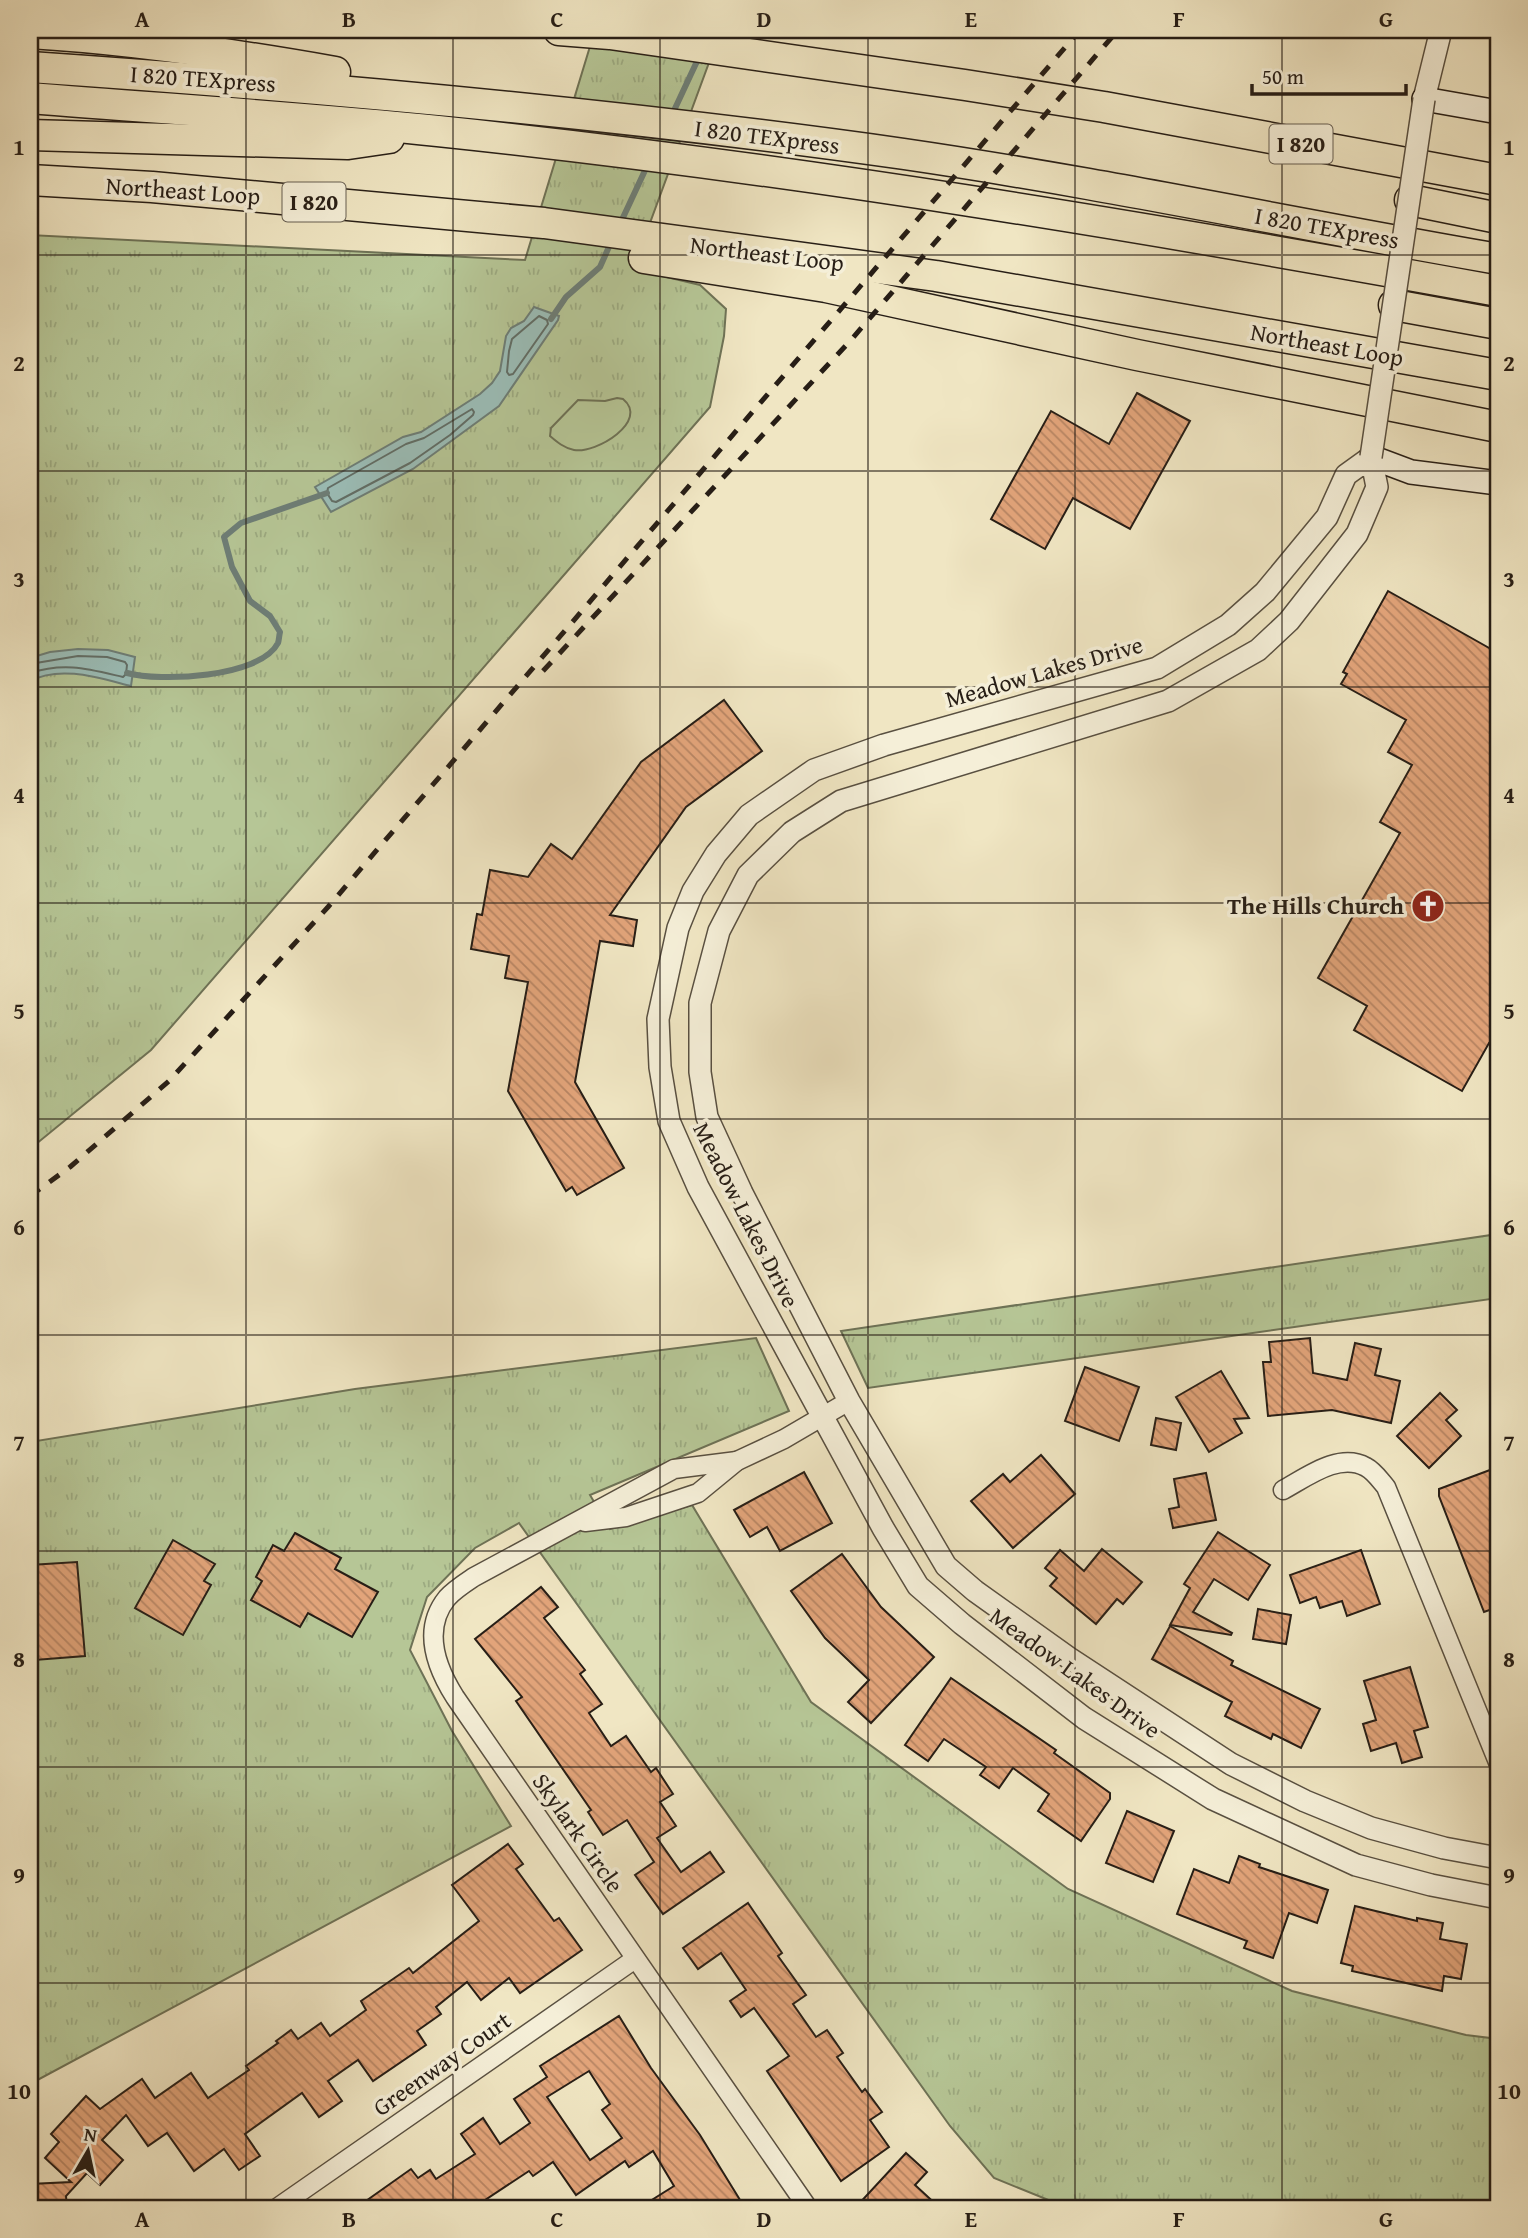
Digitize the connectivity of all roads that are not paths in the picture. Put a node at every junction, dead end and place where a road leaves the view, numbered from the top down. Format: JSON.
{"nodes":[{"id":1,"x":559,"y":30,"type":"edge"},
{"id":2,"x":1441,"y":30,"type":"edge"},
{"id":3,"x":30,"y":33,"type":"edge"},
{"id":4,"x":610,"y":33,"type":"edge"},
{"id":5,"x":30,"y":67,"type":"edge"},
{"id":6,"x":397,"y":97,"type":"junction"},
{"id":7,"x":30,"y":99,"type":"edge"},
{"id":8,"x":1424,"y":99,"type":"junction"},
{"id":9,"x":1498,"y":112,"type":"edge"},
{"id":10,"x":439,"y":131,"type":"junction"},
{"id":11,"x":30,"y":135,"type":"edge"},
{"id":12,"x":30,"y":180,"type":"edge"},
{"id":13,"x":1498,"y":180,"type":"edge"},
{"id":14,"x":84,"y":184,"type":"junction"},
{"id":15,"x":30,"y":198,"type":"edge"},
{"id":16,"x":1410,"y":200,"type":"junction"},
{"id":17,"x":1495,"y":217,"type":"edge"},
{"id":18,"x":665,"y":250,"type":"junction"},
{"id":19,"x":1498,"y":259,"type":"edge"},
{"id":20,"x":1498,"y":291,"type":"edge"},
{"id":21,"x":1394,"y":305,"type":"junction"},
{"id":22,"x":1493,"y":323,"type":"edge"},
{"id":23,"x":1498,"y":375,"type":"edge"},
{"id":24,"x":1498,"y":428,"type":"edge"},
{"id":25,"x":1371,"y":457,"type":"junction"},
{"id":26,"x":1498,"y":483,"type":"edge"},
{"id":27,"x":849,"y":1401,"type":"junction"},
{"id":28,"x":822,"y":1417,"type":"junction"},
{"id":29,"x":737,"y":1461,"type":"junction"},
{"id":30,"x":1283,"y":1490,"type":"dead end"},
{"id":31,"x":578,"y":1522,"type":"junction"},
{"id":32,"x":1498,"y":1762,"type":"edge"},
{"id":33,"x":1498,"y":1858,"type":"edge"},
{"id":34,"x":1498,"y":1898,"type":"edge"},
{"id":35,"x":635,"y":1959,"type":"junction"},
{"id":36,"x":277,"y":2208,"type":"edge"},
{"id":37,"x":808,"y":2208,"type":"edge"}],
"edges":[{"from":1,"to":4,"type":"highway","number":"I 820"},
{"from":2,"to":8,"type":"street"},
{"from":3,"to":6,"type":"highway"},
{"from":4,"to":13,"type":"highway","number":"I 820"},
{"from":5,"to":6,"type":"highway","name":"I 820 TEXpress"},
{"from":6,"to":19,"type":"highway","name":"I 820 TEXpress"},
{"from":7,"to":10,"type":"highway","name":"I 820 TEXpress"},
{"from":8,"to":9,"type":"main road"},
{"from":8,"to":16,"type":"street","bridge":true},
{"from":10,"to":11,"type":"highway"},
{"from":10,"to":20,"type":"highway","name":"I 820 TEXpress"},
{"from":12,"to":14,"type":"highway","name":"Northeast Loop","number":"I 820"},
{"from":14,"to":15,"type":"highway"},
{"from":14,"to":18,"type":"highway","name":"Northeast Loop","number":"I 820"},
{"from":16,"to":17,"type":"highway"},
{"from":16,"to":21,"type":"street","bridge":true},
{"from":18,"to":23,"type":"highway","name":"Northeast Loop","number":"I 820"},
{"from":18,"to":24,"type":"highway"},
{"from":21,"to":22,"type":"highway"},
{"from":21,"to":25,"type":"street","bridge":true},
{"from":25,"to":26,"type":"main road"},
{"from":25,"to":27,"type":"street","name":"Meadow Lakes Drive"},
{"from":25,"to":28,"type":"street","name":"Meadow Lakes Drive"},
{"from":27,"to":28,"type":"street","name":"Skylark Circle"},
{"from":27,"to":33,"type":"street","name":"Meadow Lakes Drive"},
{"from":28,"to":29,"type":"street","name":"Skylark Circle"},
{"from":28,"to":34,"type":"street","name":"Meadow Lakes Drive"},
{"from":29,"to":31,"type":"street","name":"Skylark Circle"},
{"from":29,"to":31,"type":"street","name":"Skylark Circle"},
{"from":30,"to":32,"type":"street"},
{"from":31,"to":35,"type":"street","name":"Skylark Circle"},
{"from":35,"to":36,"type":"street","name":"Greenway Court"},
{"from":35,"to":37,"type":"street","name":"Skylark Circle"}]}
